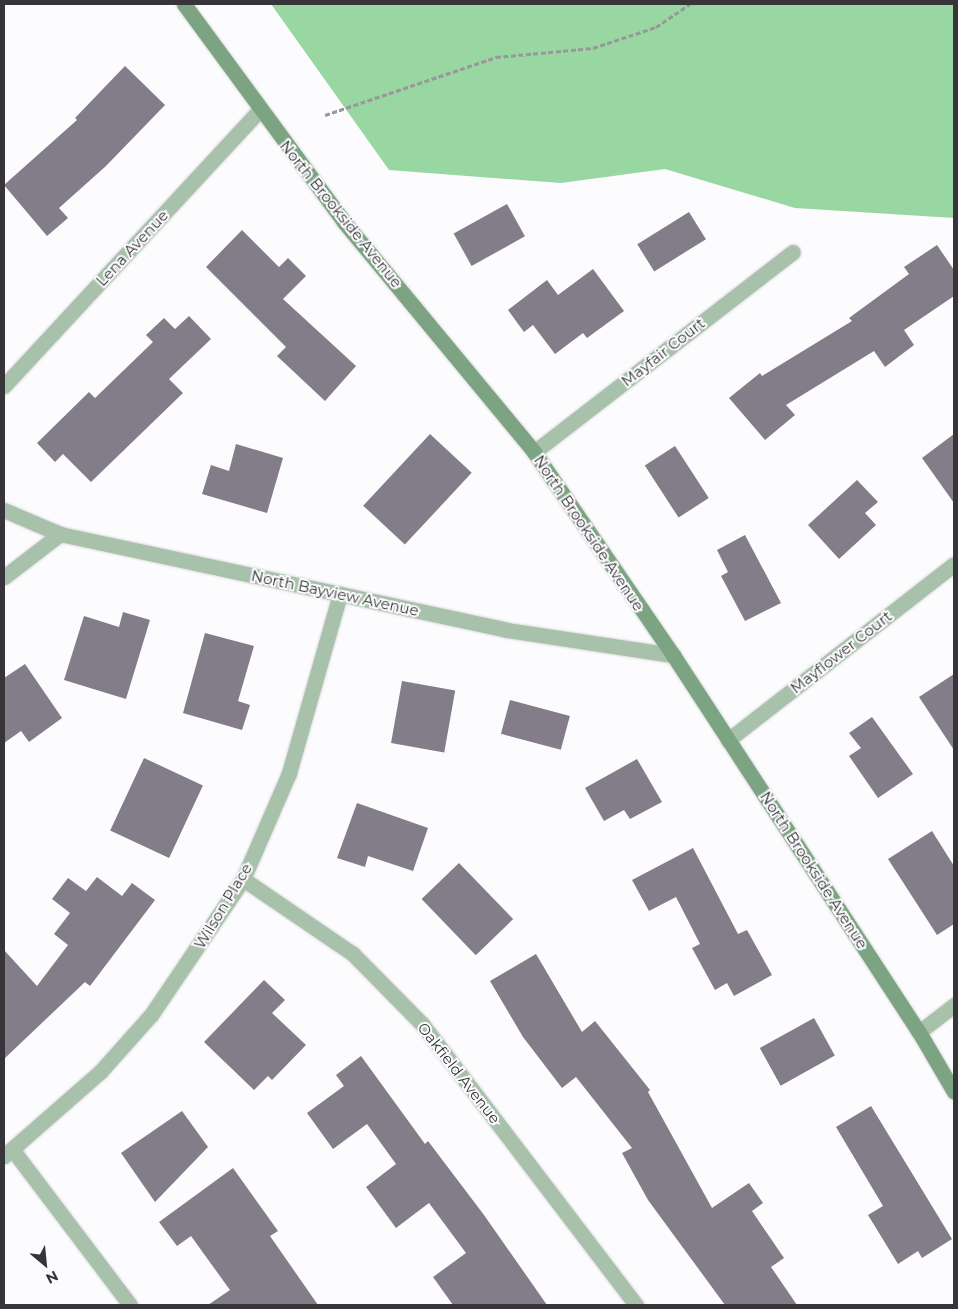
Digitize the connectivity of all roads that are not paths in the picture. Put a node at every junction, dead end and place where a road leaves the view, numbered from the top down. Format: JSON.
{"nodes":[{"id":1,"x":184,"y":4,"type":"edge"},
{"id":2,"x":260,"y":110,"type":"junction"},
{"id":3,"x":793,"y":252,"type":"dead end"},
{"id":4,"x":4,"y":386,"type":"edge"},
{"id":5,"x":534,"y":452,"type":"junction"},
{"id":6,"x":4,"y":510,"type":"edge"},
{"id":7,"x":60,"y":534,"type":"junction"},
{"id":8,"x":954,"y":564,"type":"edge"},
{"id":9,"x":4,"y":577,"type":"edge"},
{"id":10,"x":340,"y":594,"type":"junction"},
{"id":11,"x":673,"y":656,"type":"junction"},
{"id":12,"x":728,"y":740,"type":"junction"},
{"id":13,"x":243,"y":878,"type":"junction"},
{"id":14,"x":954,"y":1005,"type":"edge"},
{"id":15,"x":919,"y":1032,"type":"junction"},
{"id":16,"x":954,"y":1092,"type":"edge"},
{"id":17,"x":8,"y":1152,"type":"edge"},
{"id":18,"x":130,"y":1305,"type":"edge"},
{"id":19,"x":636,"y":1305,"type":"edge"}],
"edges":[{"from":1,"to":2,"type":"main road","name":"North Brookside Avenue"},
{"from":2,"to":4,"type":"street","name":"Lena Avenue"},
{"from":2,"to":5,"type":"main road","name":"North Brookside Avenue"},
{"from":3,"to":5,"type":"street","name":"Mayfair Court"},
{"from":5,"to":11,"type":"main road","name":"North Brookside Avenue"},
{"from":6,"to":7,"type":"street","name":"North Bayview Avenue"},
{"from":7,"to":9,"type":"street"},
{"from":7,"to":10,"type":"street","name":"North Bayview Avenue"},
{"from":8,"to":12,"type":"street","name":"Mayflower Court"},
{"from":10,"to":11,"type":"street","name":"North Bayview Avenue"},
{"from":10,"to":13,"type":"street","name":"Wilson Place"},
{"from":11,"to":12,"type":"main road","name":"North Brookside Avenue"},
{"from":12,"to":15,"type":"main road","name":"North Brookside Avenue"},
{"from":13,"to":17,"type":"street","name":"Wilson Place"},
{"from":13,"to":19,"type":"street","name":"Oakfield Avenue"},
{"from":14,"to":15,"type":"street"},
{"from":15,"to":16,"type":"main road","name":"North Brookside Avenue"},
{"from":17,"to":18,"type":"street"}]}
